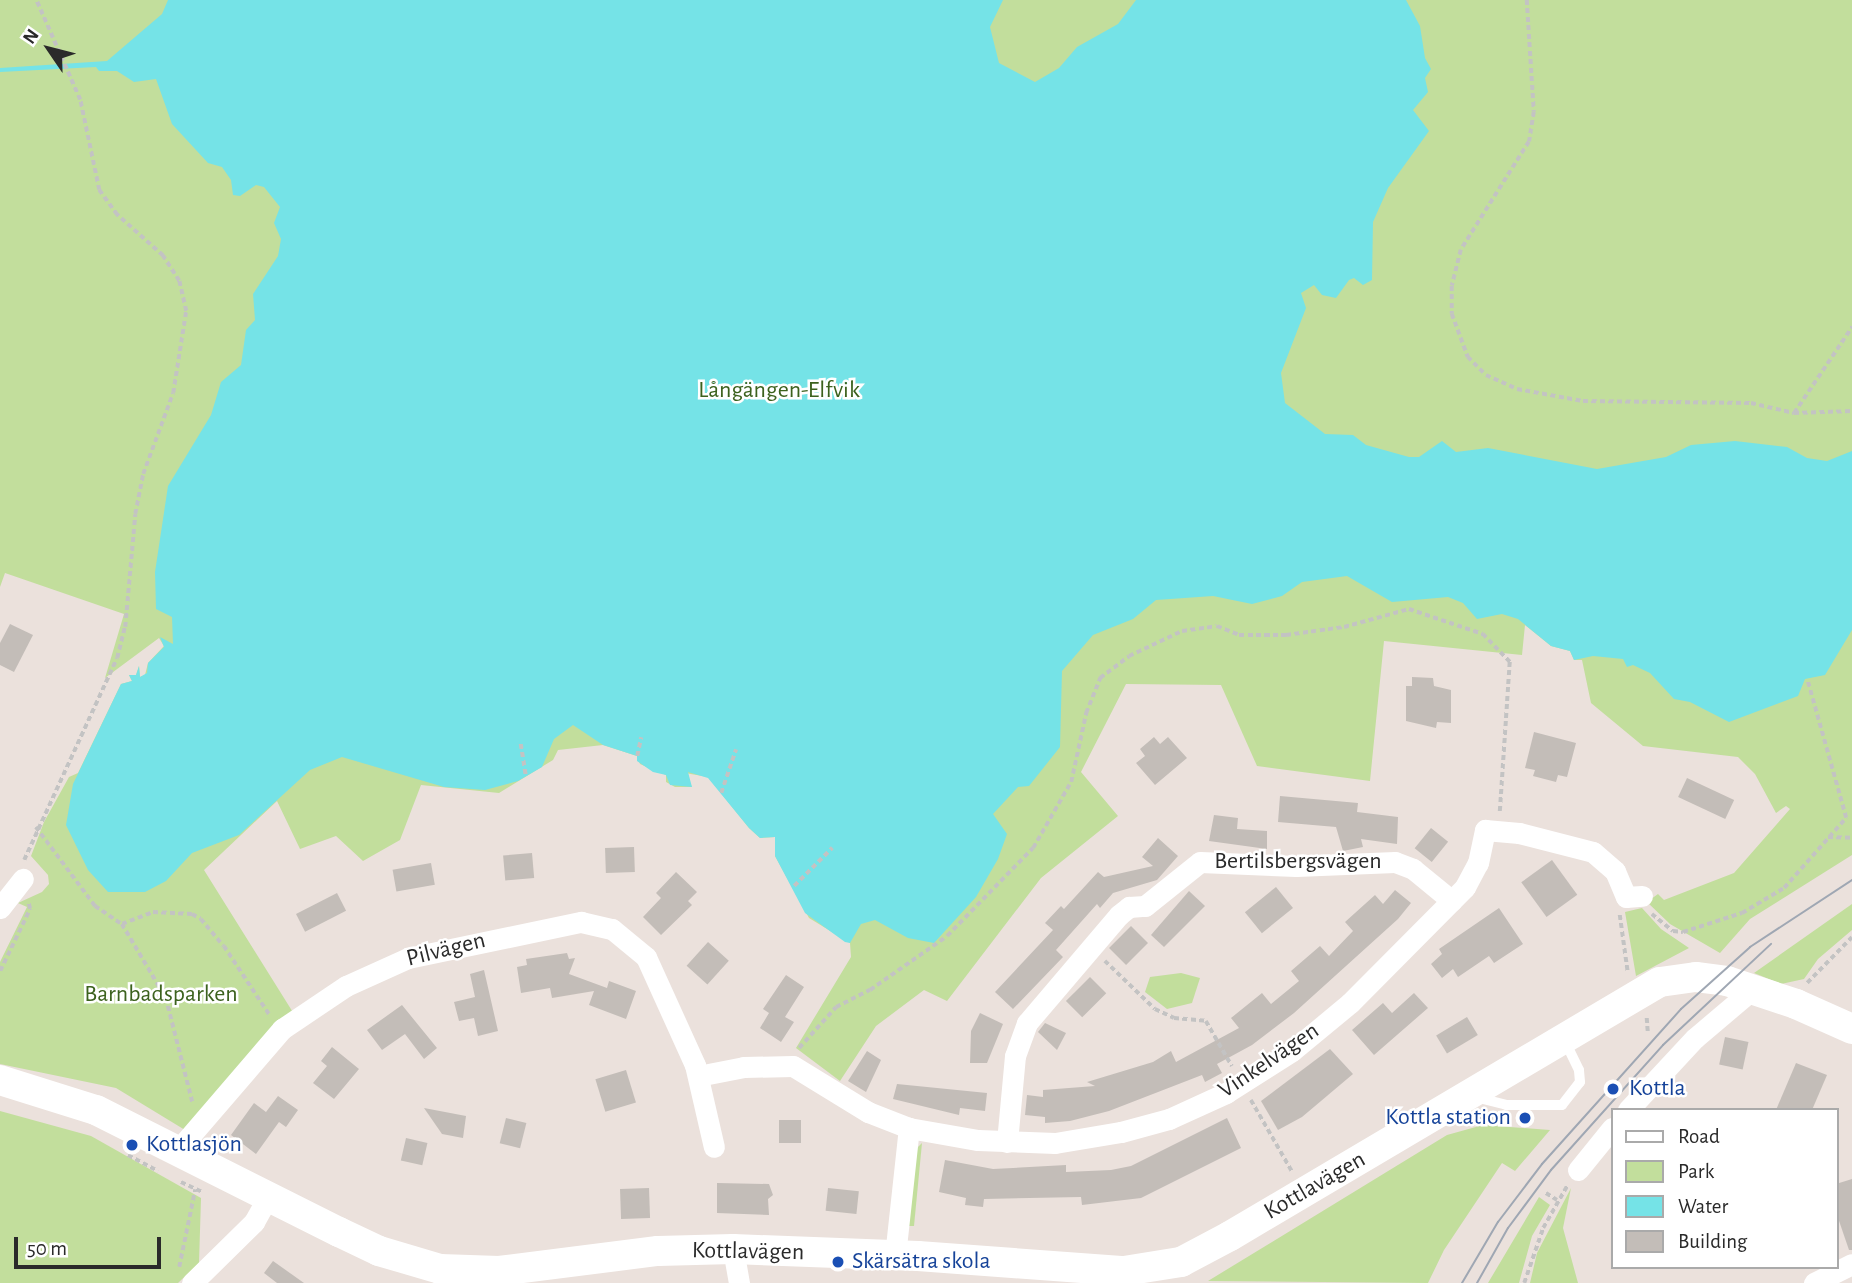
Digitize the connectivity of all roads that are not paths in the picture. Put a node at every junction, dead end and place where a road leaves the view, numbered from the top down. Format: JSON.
{"nodes":[{"id":1,"x":23,"y":879,"type":"road end"},
{"id":2,"x":1633,"y":895,"type":"road end"},
{"id":3,"x":1452,"y":901,"type":"junction"},
{"id":4,"x":0,"y":908,"type":"edge"},
{"id":5,"x":1754,"y":988,"type":"junction"},
{"id":6,"x":1852,"y":1029,"type":"edge"},
{"id":7,"x":1563,"y":1037,"type":"junction"},
{"id":8,"x":698,"y":1076,"type":"junction"},
{"id":9,"x":0,"y":1080,"type":"edge"},
{"id":10,"x":1469,"y":1096,"type":"junction"},
{"id":11,"x":1630,"y":1108,"type":"edge"},
{"id":12,"x":909,"y":1128,"type":"junction"},
{"id":13,"x":1610,"y":1130,"type":"edge"},
{"id":14,"x":1007,"y":1142,"type":"junction"},
{"id":15,"x":714,"y":1147,"type":"dead end"},
{"id":16,"x":178,"y":1150,"type":"junction"},
{"id":17,"x":1578,"y":1170,"type":"road end"},
{"id":18,"x":268,"y":1197,"type":"junction"},
{"id":19,"x":733,"y":1249,"type":"junction"},
{"id":20,"x":895,"y":1256,"type":"junction"},
{"id":21,"x":1852,"y":1264,"type":"edge"},
{"id":22,"x":185,"y":1276,"type":"edge"},
{"id":23,"x":739,"y":1283,"type":"edge"},
{"id":24,"x":1814,"y":1283,"type":"edge"}],
"edges":[{"from":1,"to":4,"type":"street"},
{"from":2,"to":3,"type":"street","name":"Vinkelvägen"},
{"from":3,"to":14,"type":"street","name":"Vinkelvägen"},
{"from":3,"to":14,"type":"street","name":"Bertilsbergsvägen"},
{"from":5,"to":6,"type":"street","name":"Kottlavägen"},
{"from":5,"to":7,"type":"street","name":"Kottlavägen"},
{"from":5,"to":11,"type":"street"},
{"from":7,"to":10,"type":"street","name":"Kottlavägen"},
{"from":7,"to":10,"type":"lane"},
{"from":8,"to":12,"type":"street"},
{"from":8,"to":15,"type":"street","name":"Pilvägen"},
{"from":8,"to":16,"type":"street","name":"Pilvägen"},
{"from":9,"to":16,"type":"street","name":"Kottlavägen"},
{"from":10,"to":20,"type":"street","name":"Kottlavägen"},
{"from":12,"to":14,"type":"street","name":"Vinkelvägen"},
{"from":12,"to":20,"type":"street"},
{"from":13,"to":17,"type":"street"},
{"from":16,"to":18,"type":"street","name":"Kottlavägen"},
{"from":18,"to":19,"type":"street","name":"Kottlavägen"},
{"from":18,"to":22,"type":"street"},
{"from":19,"to":20,"type":"street","name":"Kottlavägen"},
{"from":19,"to":23,"type":"street"},
{"from":21,"to":24,"type":"street"}]}
